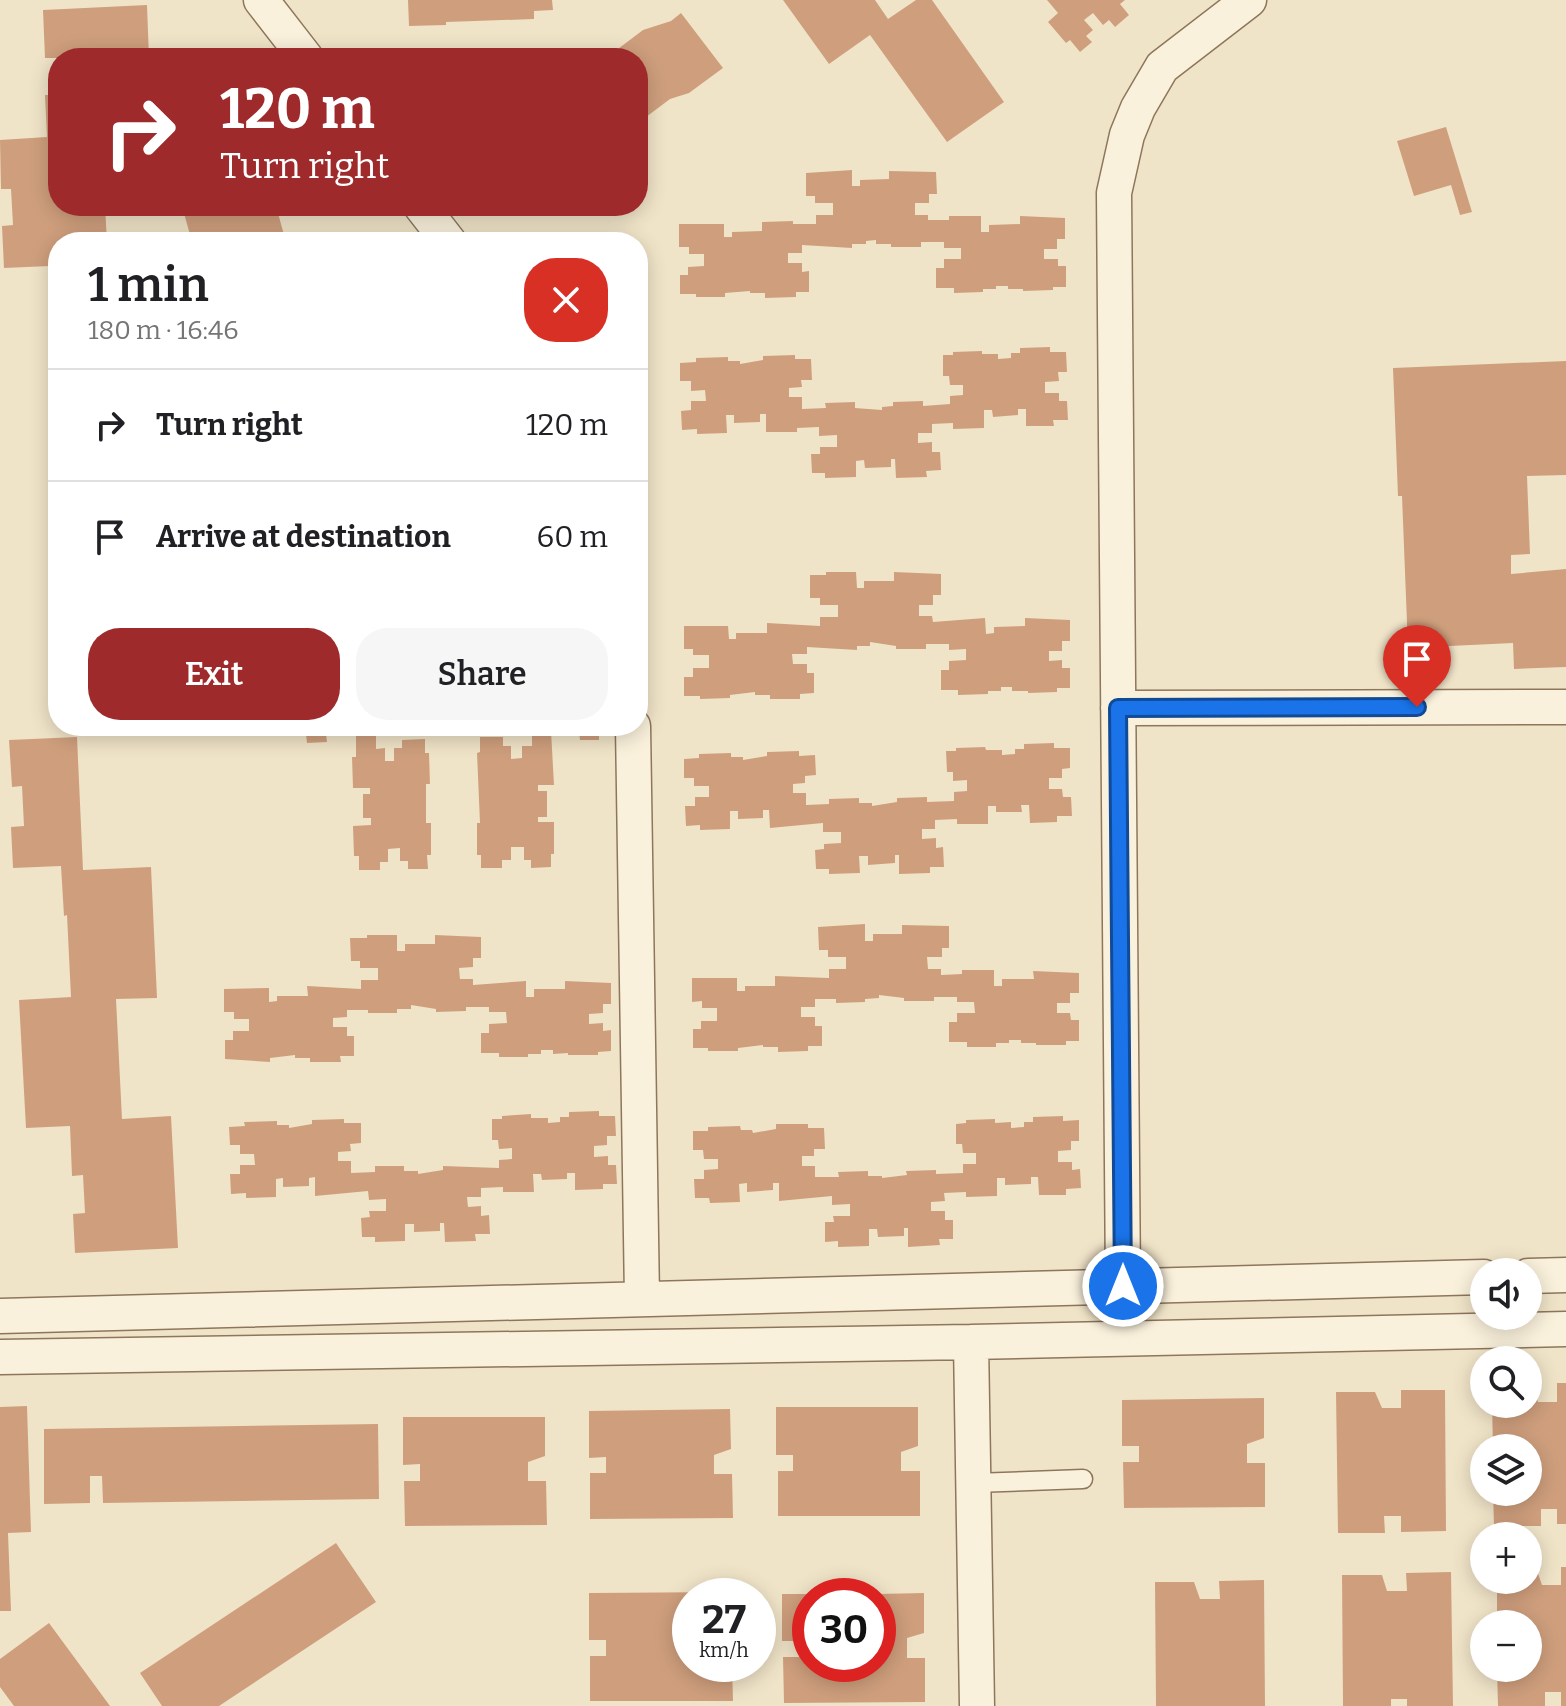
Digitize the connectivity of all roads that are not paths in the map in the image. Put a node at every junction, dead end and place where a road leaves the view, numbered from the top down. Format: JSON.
{"nodes":[{"id":1,"x":261,"y":0,"type":"edge"},
{"id":2,"x":1249,"y":0,"type":"edge"},
{"id":3,"x":298,"y":48,"type":"edge"},
{"id":4,"x":429,"y":216,"type":"edge"},
{"id":5,"x":441,"y":232,"type":"edge"},
{"id":6,"x":1566,"y":707,"type":"edge"},
{"id":7,"x":1118,"y":708,"type":"junction"},
{"id":8,"x":633,"y":736,"type":"edge"},
{"id":9,"x":1566,"y":1275,"type":"edge"},
{"id":10,"x":1542,"y":1276,"type":"edge"},
{"id":11,"x":1470,"y":1277,"type":"edge"},
{"id":12,"x":1363,"y":1280,"type":"junction"},
{"id":13,"x":1123,"y":1286,"type":"junction"},
{"id":14,"x":642,"y":1299,"type":"junction"},
{"id":15,"x":0,"y":1316,"type":"edge"},
{"id":16,"x":1566,"y":1329,"type":"edge"},
{"id":17,"x":1365,"y":1334,"type":"junction"},
{"id":18,"x":971,"y":1342,"type":"junction"},
{"id":19,"x":0,"y":1357,"type":"edge"},
{"id":20,"x":1083,"y":1479,"type":"dead end"},
{"id":21,"x":974,"y":1483,"type":"junction"},
{"id":22,"x":977,"y":1706,"type":"edge"}],
"edges":[{"from":1,"to":3,"type":"street"},
{"from":2,"to":7,"type":"street"},
{"from":4,"to":5,"type":"street"},
{"from":6,"to":7,"type":"street"},
{"from":7,"to":13,"type":"street"},
{"from":8,"to":14,"type":"street"},
{"from":9,"to":10,"type":"street"},
{"from":11,"to":12,"type":"street"},
{"from":12,"to":13,"type":"street"},
{"from":12,"to":17,"type":"street"},
{"from":13,"to":14,"type":"street"},
{"from":14,"to":15,"type":"street"},
{"from":16,"to":17,"type":"street"},
{"from":17,"to":18,"type":"street"},
{"from":18,"to":19,"type":"street"},
{"from":18,"to":21,"type":"street"},
{"from":20,"to":21,"type":"lane"},
{"from":21,"to":22,"type":"street"}]}
